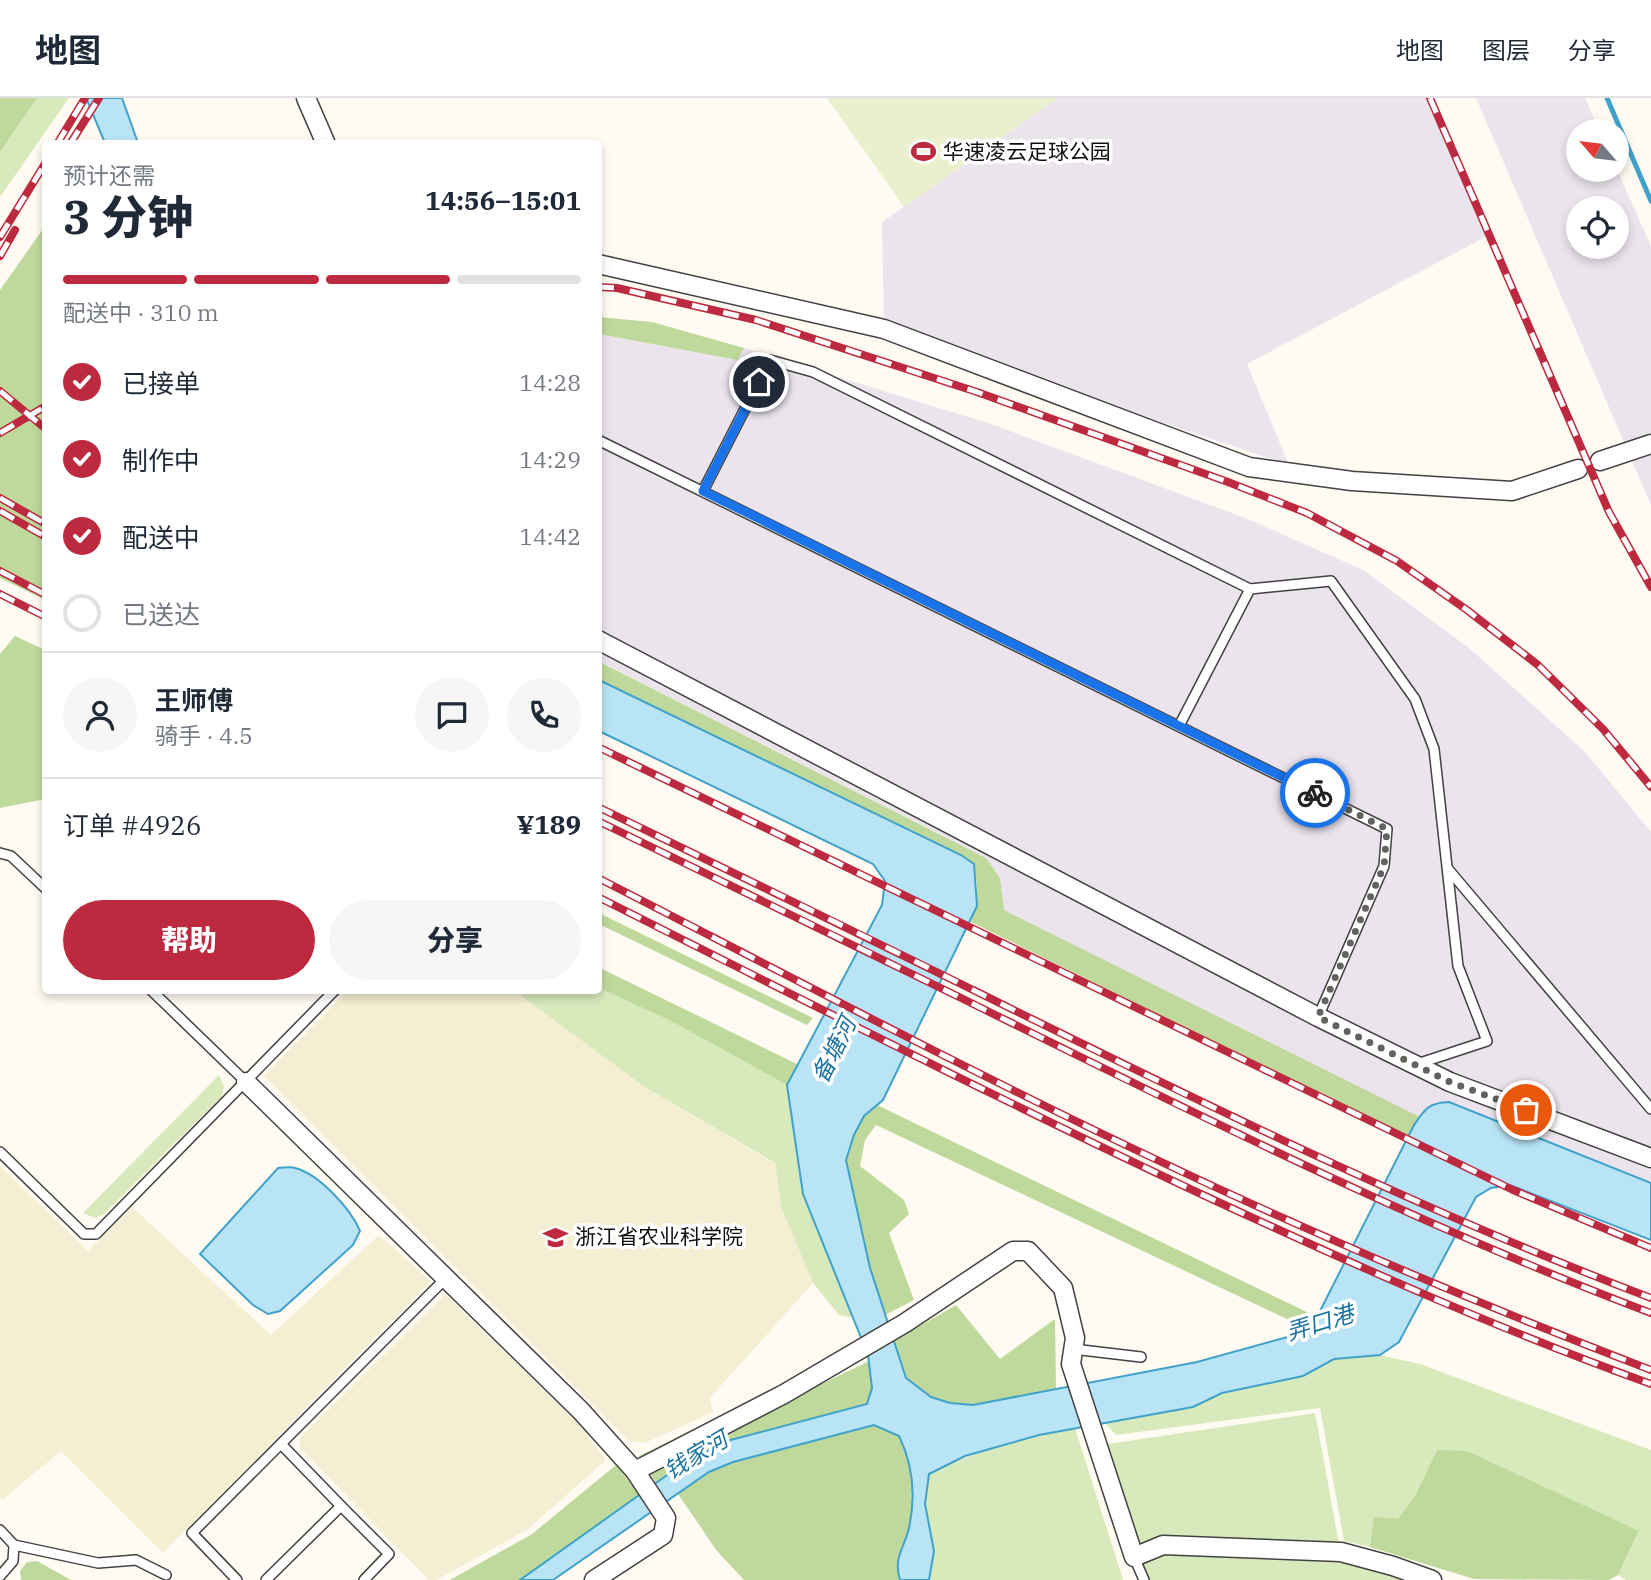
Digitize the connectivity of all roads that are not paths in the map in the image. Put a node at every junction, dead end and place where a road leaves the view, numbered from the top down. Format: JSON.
{"nodes":[{"id":1,"x":306,"y":98,"type":"edge"},
{"id":2,"x":324,"y":140,"type":"edge"},
{"id":3,"x":602,"y":265,"type":"edge"},
{"id":4,"x":602,"y":442,"type":"edge"},
{"id":5,"x":1651,"y":444,"type":"edge"},
{"id":6,"x":1600,"y":461,"type":"dead end"},
{"id":7,"x":1578,"y":469,"type":"dead end"},
{"id":8,"x":703,"y":491,"type":"junction"},
{"id":9,"x":1250,"y":589,"type":"junction"},
{"id":10,"x":602,"y":642,"type":"edge"},
{"id":11,"x":1179,"y":726,"type":"junction"},
{"id":12,"x":0,"y":853,"type":"edge"},
{"id":13,"x":1447,"y":867,"type":"junction"},
{"id":14,"x":42,"y":885,"type":"edge"},
{"id":15,"x":155,"y":994,"type":"edge"},
{"id":16,"x":331,"y":994,"type":"edge"},
{"id":17,"x":1318,"y":1017,"type":"junction"},
{"id":18,"x":1415,"y":1065,"type":"junction"},
{"id":19,"x":246,"y":1082,"type":"junction"},
{"id":20,"x":1651,"y":1109,"type":"edge"},
{"id":21,"x":0,"y":1152,"type":"edge"},
{"id":22,"x":1651,"y":1158,"type":"edge"},
{"id":23,"x":446,"y":1278,"type":"junction"},
{"id":24,"x":1072,"y":1357,"type":"junction"},
{"id":25,"x":1141,"y":1357,"type":"dead end"},
{"id":26,"x":281,"y":1444,"type":"junction"},
{"id":27,"x":635,"y":1471,"type":"junction"},
{"id":28,"x":341,"y":1506,"type":"junction"},
{"id":29,"x":0,"y":1530,"type":"edge"},
{"id":30,"x":14,"y":1545,"type":"junction"},
{"id":31,"x":1134,"y":1557,"type":"junction"},
{"id":32,"x":166,"y":1574,"type":"dead end"},
{"id":33,"x":0,"y":1576,"type":"edge"},
{"id":34,"x":1406,"y":1576,"type":"edge"},
{"id":35,"x":273,"y":1578,"type":"edge"},
{"id":36,"x":237,"y":1580,"type":"edge"},
{"id":37,"x":364,"y":1580,"type":"edge"},
{"id":38,"x":594,"y":1580,"type":"edge"},
{"id":39,"x":1144,"y":1580,"type":"edge"},
{"id":40,"x":1433,"y":1580,"type":"edge"}],
"edges":[{"from":1,"to":2,"type":"street"},
{"from":3,"to":7,"type":"street"},
{"from":4,"to":8,"type":"lane"},
{"from":5,"to":6,"type":"street"},
{"from":8,"to":9,"type":"lane"},
{"from":8,"to":11,"type":"lane"},
{"from":9,"to":11,"type":"lane"},
{"from":9,"to":13,"type":"lane"},
{"from":10,"to":17,"type":"street"},
{"from":11,"to":17,"type":"lane"},
{"from":12,"to":14,"type":"lane"},
{"from":13,"to":18,"type":"lane"},
{"from":13,"to":20,"type":"lane"},
{"from":15,"to":19,"type":"lane"},
{"from":16,"to":19,"type":"lane"},
{"from":17,"to":18,"type":"street"},
{"from":18,"to":22,"type":"street"},
{"from":19,"to":21,"type":"lane"},
{"from":19,"to":23,"type":"street"},
{"from":23,"to":26,"type":"lane"},
{"from":23,"to":27,"type":"street"},
{"from":24,"to":25,"type":"lane"},
{"from":24,"to":27,"type":"street"},
{"from":24,"to":31,"type":"street"},
{"from":26,"to":28,"type":"lane"},
{"from":26,"to":36,"type":"lane"},
{"from":27,"to":38,"type":"street"},
{"from":28,"to":35,"type":"lane"},
{"from":28,"to":37,"type":"lane"},
{"from":29,"to":30,"type":"lane"},
{"from":30,"to":32,"type":"lane"},
{"from":30,"to":33,"type":"lane"},
{"from":31,"to":34,"type":"street"},
{"from":31,"to":39,"type":"lane"},
{"from":34,"to":40,"type":"street"}]}
